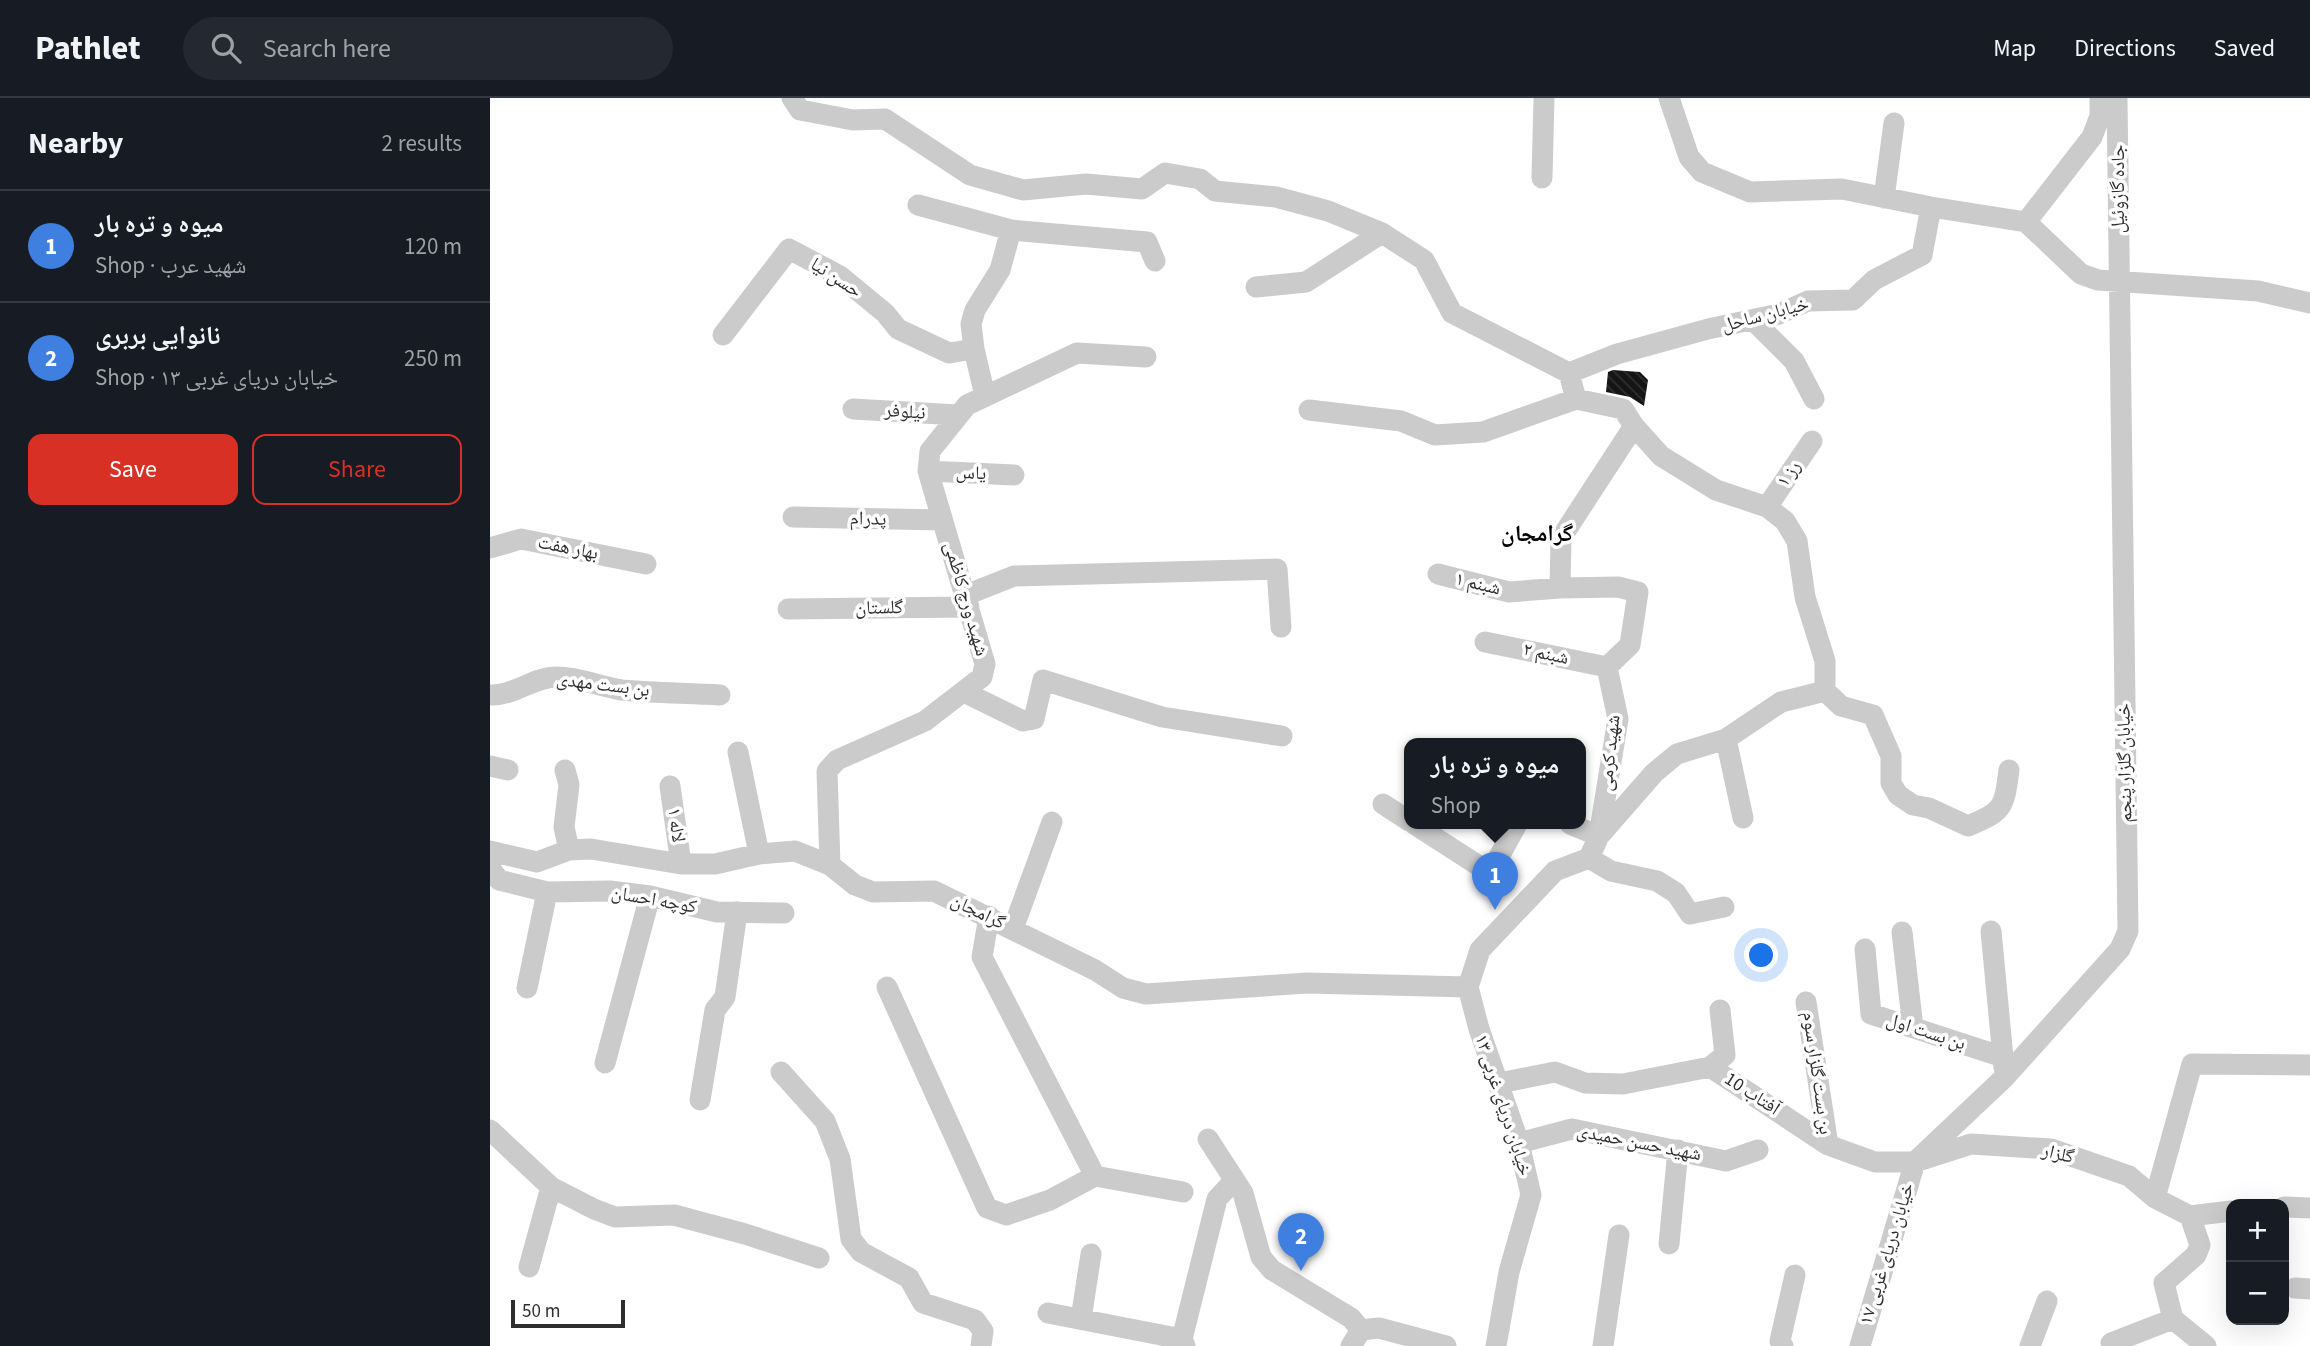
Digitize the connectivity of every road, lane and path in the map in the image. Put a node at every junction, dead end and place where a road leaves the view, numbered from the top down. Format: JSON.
{"nodes":[{"id":1,"x":792,"y":98,"type":"edge"},
{"id":2,"x":1544,"y":98,"type":"edge"},
{"id":3,"x":1668,"y":98,"type":"edge"},
{"id":4,"x":2100,"y":98,"type":"edge"},
{"id":5,"x":2117,"y":98,"type":"edge"},
{"id":6,"x":1894,"y":123,"type":"dead end"},
{"id":7,"x":1542,"y":178,"type":"dead end"},
{"id":8,"x":1884,"y":198,"type":"junction"},
{"id":9,"x":918,"y":205,"type":"dead end"},
{"id":10,"x":1931,"y":207,"type":"junction"},
{"id":11,"x":2026,"y":222,"type":"junction"},
{"id":12,"x":1011,"y":230,"type":"junction"},
{"id":13,"x":1381,"y":233,"type":"junction"},
{"id":14,"x":1156,"y":261,"type":"dead end"},
{"id":15,"x":2118,"y":280,"type":"junction"},
{"id":16,"x":1256,"y":287,"type":"dead end"},
{"id":17,"x":2310,"y":303,"type":"edge"},
{"id":18,"x":1753,"y":320,"type":"junction"},
{"id":19,"x":723,"y":335,"type":"dead end"},
{"id":20,"x":974,"y":349,"type":"junction"},
{"id":21,"x":1146,"y":357,"type":"dead end"},
{"id":22,"x":1569,"y":373,"type":"junction"},
{"id":23,"x":985,"y":396,"type":"junction"},
{"id":24,"x":1576,"y":399,"type":"junction"},
{"id":25,"x":1814,"y":399,"type":"dead end"},
{"id":26,"x":853,"y":409,"type":"dead end"},
{"id":27,"x":1308,"y":411,"type":"dead end"},
{"id":28,"x":958,"y":415,"type":"junction"},
{"id":29,"x":1634,"y":426,"type":"junction"},
{"id":30,"x":1812,"y":441,"type":"dead end"},
{"id":31,"x":928,"y":471,"type":"junction"},
{"id":32,"x":1014,"y":475,"type":"dead end"},
{"id":33,"x":1767,"y":507,"type":"junction"},
{"id":34,"x":793,"y":517,"type":"dead end"},
{"id":35,"x":942,"y":520,"type":"junction"},
{"id":36,"x":490,"y":548,"type":"edge"},
{"id":37,"x":646,"y":564,"type":"dead end"},
{"id":38,"x":1438,"y":574,"type":"dead end"},
{"id":39,"x":1560,"y":588,"type":"junction"},
{"id":40,"x":967,"y":601,"type":"junction"},
{"id":41,"x":789,"y":609,"type":"dead end"},
{"id":42,"x":1281,"y":627,"type":"dead end"},
{"id":43,"x":1485,"y":642,"type":"dead end"},
{"id":44,"x":1607,"y":667,"type":"junction"},
{"id":45,"x":1825,"y":691,"type":"junction"},
{"id":46,"x":964,"y":692,"type":"junction"},
{"id":47,"x":490,"y":695,"type":"edge"},
{"id":48,"x":720,"y":695,"type":"dead end"},
{"id":49,"x":1282,"y":736,"type":"dead end"},
{"id":50,"x":1726,"y":739,"type":"junction"},
{"id":51,"x":738,"y":752,"type":"dead end"},
{"id":52,"x":565,"y":769,"type":"dead end"},
{"id":53,"x":2010,"y":770,"type":"dead end"},
{"id":54,"x":670,"y":786,"type":"dead end"},
{"id":55,"x":1383,"y":804,"type":"dead end"},
{"id":56,"x":1404,"y":818,"type":"edge"},
{"id":57,"x":1743,"y":818,"type":"dead end"},
{"id":58,"x":1052,"y":822,"type":"dead end"},
{"id":59,"x":1420,"y":829,"type":"edge"},
{"id":60,"x":1514,"y":829,"type":"edge"},
{"id":61,"x":1582,"y":829,"type":"edge"},
{"id":62,"x":1599,"y":836,"type":"junction"},
{"id":63,"x":569,"y":850,"type":"junction"},
{"id":64,"x":490,"y":851,"type":"edge"},
{"id":65,"x":759,"y":854,"type":"junction"},
{"id":66,"x":1589,"y":858,"type":"junction"},
{"id":67,"x":681,"y":864,"type":"junction"},
{"id":68,"x":830,"y":865,"type":"junction"},
{"id":69,"x":490,"y":868,"type":"edge"},
{"id":70,"x":547,"y":892,"type":"junction"},
{"id":71,"x":650,"y":895,"type":"junction"},
{"id":72,"x":1724,"y":907,"type":"dead end"},
{"id":73,"x":737,"y":912,"type":"junction"},
{"id":74,"x":784,"y":914,"type":"dead end"},
{"id":75,"x":989,"y":916,"type":"junction"},
{"id":76,"x":1013,"y":929,"type":"junction"},
{"id":77,"x":1991,"y":931,"type":"dead end"},
{"id":78,"x":1902,"y":932,"type":"dead end"},
{"id":79,"x":1865,"y":949,"type":"dead end"},
{"id":80,"x":887,"y":987,"type":"dead end"},
{"id":81,"x":1468,"y":987,"type":"junction"},
{"id":82,"x":527,"y":988,"type":"dead end"},
{"id":83,"x":1806,"y":1002,"type":"dead end"},
{"id":84,"x":1720,"y":1010,"type":"dead end"},
{"id":85,"x":1913,"y":1028,"type":"junction"},
{"id":86,"x":605,"y":1063,"type":"dead end"},
{"id":87,"x":2310,"y":1065,"type":"edge"},
{"id":88,"x":1710,"y":1067,"type":"junction"},
{"id":89,"x":2004,"y":1067,"type":"junction"},
{"id":90,"x":781,"y":1072,"type":"dead end"},
{"id":91,"x":1499,"y":1083,"type":"junction"},
{"id":92,"x":700,"y":1100,"type":"dead end"},
{"id":93,"x":490,"y":1130,"type":"edge"},
{"id":94,"x":1208,"y":1139,"type":"dead end"},
{"id":95,"x":1519,"y":1143,"type":"junction"},
{"id":96,"x":1828,"y":1145,"type":"junction"},
{"id":97,"x":1678,"y":1150,"type":"junction"},
{"id":98,"x":1758,"y":1150,"type":"dead end"},
{"id":99,"x":1915,"y":1162,"type":"junction"},
{"id":100,"x":1095,"y":1176,"type":"junction"},
{"id":101,"x":1236,"y":1185,"type":"junction"},
{"id":102,"x":551,"y":1187,"type":"junction"},
{"id":103,"x":1184,"y":1192,"type":"dead end"},
{"id":104,"x":2155,"y":1198,"type":"junction"},
{"id":105,"x":2289,"y":1207,"type":"edge"},
{"id":106,"x":2310,"y":1208,"type":"edge"},
{"id":107,"x":2226,"y":1212,"type":"edge"},
{"id":108,"x":2190,"y":1216,"type":"junction"},
{"id":109,"x":1619,"y":1235,"type":"dead end"},
{"id":110,"x":1669,"y":1244,"type":"dead end"},
{"id":111,"x":1091,"y":1254,"type":"dead end"},
{"id":112,"x":818,"y":1258,"type":"dead end"},
{"id":113,"x":528,"y":1267,"type":"dead end"},
{"id":114,"x":1795,"y":1275,"type":"dead end"},
{"id":115,"x":2047,"y":1301,"type":"dead end"},
{"id":116,"x":1048,"y":1313,"type":"dead end"},
{"id":117,"x":1081,"y":1319,"type":"junction"},
{"id":118,"x":2173,"y":1320,"type":"junction"},
{"id":119,"x":1356,"y":1338,"type":"edge"},
{"id":120,"x":1183,"y":1342,"type":"edge"},
{"id":121,"x":2111,"y":1343,"type":"dead end"},
{"id":122,"x":981,"y":1346,"type":"edge"},
{"id":123,"x":1446,"y":1346,"type":"edge"},
{"id":124,"x":1496,"y":1346,"type":"edge"},
{"id":125,"x":1603,"y":1346,"type":"edge"},
{"id":126,"x":1783,"y":1346,"type":"edge"},
{"id":127,"x":1860,"y":1346,"type":"edge"},
{"id":128,"x":2030,"y":1346,"type":"edge"},
{"id":129,"x":2206,"y":1346,"type":"edge"}],
"edges":[{"from":1,"to":13,"type":"street"},
{"from":2,"to":7,"type":"street"},
{"from":3,"to":8,"type":"street"},
{"from":4,"to":11,"type":"street"},
{"from":5,"to":15,"type":"street","name":"جاده گازوئیل"},
{"from":6,"to":8,"type":"street"},
{"from":8,"to":10,"type":"street"},
{"from":9,"to":12,"type":"street"},
{"from":10,"to":11,"type":"street"},
{"from":10,"to":18,"type":"street","name":"خیابان ساحل"},
{"from":11,"to":15,"type":"street"},
{"from":12,"to":14,"type":"street"},
{"from":12,"to":20,"type":"street"},
{"from":13,"to":16,"type":"street"},
{"from":13,"to":22,"type":"street"},
{"from":15,"to":17,"type":"street"},
{"from":15,"to":89,"type":"street","name":"خیابان گلزار پنجم"},
{"from":18,"to":22,"type":"street","name":"خیابان ساحل"},
{"from":18,"to":25,"type":"street"},
{"from":19,"to":20,"type":"street","name":"حسن نیا"},
{"from":20,"to":23,"type":"street"},
{"from":21,"to":23,"type":"street"},
{"from":22,"to":24,"type":"street"},
{"from":23,"to":28,"type":"street"},
{"from":24,"to":27,"type":"street"},
{"from":24,"to":29,"type":"street"},
{"from":26,"to":28,"type":"street","name":"نیلوفر"},
{"from":28,"to":31,"type":"street"},
{"from":29,"to":33,"type":"street"},
{"from":29,"to":39,"type":"street"},
{"from":30,"to":33,"type":"street","name":"رز ۱"},
{"from":31,"to":32,"type":"street","name":"یاس"},
{"from":31,"to":35,"type":"street","name":"شهید ورچ کاظمی"},
{"from":33,"to":45,"type":"street"},
{"from":34,"to":35,"type":"street","name":"پدرام"},
{"from":35,"to":40,"type":"street","name":"شهید ورچ کاظمی"},
{"from":36,"to":37,"type":"street","name":"بهار هفت"},
{"from":38,"to":39,"type":"street","name":"شبنم ۱"},
{"from":39,"to":44,"type":"street"},
{"from":40,"to":41,"type":"street","name":"گلستان"},
{"from":40,"to":42,"type":"street"},
{"from":40,"to":46,"type":"street","name":"شهید ورچ کاظمی"},
{"from":43,"to":44,"type":"street","name":"شبنم ۲"},
{"from":44,"to":62,"type":"street","name":"شهید کرمی"},
{"from":45,"to":50,"type":"street"},
{"from":45,"to":53,"type":"street"},
{"from":46,"to":49,"type":"street"},
{"from":46,"to":68,"type":"street","name":"شهید ورچ کاظمی"},
{"from":47,"to":48,"type":"street","name":"بن بست مهدی"},
{"from":50,"to":57,"type":"street"},
{"from":50,"to":62,"type":"street"},
{"from":51,"to":65,"type":"street"},
{"from":52,"to":63,"type":"street"},
{"from":54,"to":67,"type":"street","name":"لاله ۱"},
{"from":55,"to":56,"type":"street"},
{"from":58,"to":76,"type":"street"},
{"from":59,"to":60,"type":"street"},
{"from":61,"to":62,"type":"street"},
{"from":62,"to":66,"type":"street"},
{"from":63,"to":64,"type":"street","name":"گرامجان"},
{"from":63,"to":67,"type":"street","name":"گرامجان"},
{"from":65,"to":67,"type":"street","name":"گرامجان"},
{"from":65,"to":68,"type":"street","name":"گرامجان"},
{"from":66,"to":72,"type":"street"},
{"from":66,"to":81,"type":"street"},
{"from":68,"to":75,"type":"street","name":"گرامجان"},
{"from":69,"to":70,"type":"street","name":"کوچه احسان"},
{"from":70,"to":71,"type":"street","name":"کوچه احسان"},
{"from":70,"to":82,"type":"street"},
{"from":71,"to":73,"type":"street","name":"کوچه احسان"},
{"from":71,"to":86,"type":"street"},
{"from":73,"to":74,"type":"street","name":"کوچه احسان"},
{"from":73,"to":92,"type":"street"},
{"from":75,"to":76,"type":"street","name":"گرامجان"},
{"from":75,"to":100,"type":"street"},
{"from":76,"to":81,"type":"street","name":"گرامجان"},
{"from":77,"to":89,"type":"street"},
{"from":78,"to":85,"type":"street"},
{"from":79,"to":85,"type":"street","name":"بن بست اول"},
{"from":80,"to":100,"type":"street"},
{"from":81,"to":91,"type":"street","name":"خیابان دریای غربی ۱۳"},
{"from":83,"to":96,"type":"street","name":"بن بست گلزار سوم"},
{"from":84,"to":88,"type":"street"},
{"from":85,"to":89,"type":"street","name":"بن بست اول"},
{"from":87,"to":104,"type":"street"},
{"from":88,"to":91,"type":"street","name":"آفتاب 10"},
{"from":88,"to":96,"type":"street","name":"آفتاب 10"},
{"from":89,"to":99,"type":"street","name":"خیابان گلزار پنجم"},
{"from":90,"to":122,"type":"street"},
{"from":91,"to":95,"type":"street","name":"خیابان دریای غربی ۱۳"},
{"from":93,"to":102,"type":"street"},
{"from":94,"to":101,"type":"street"},
{"from":95,"to":97,"type":"street","name":"شهید حسن حمیدی"},
{"from":95,"to":124,"type":"street","name":"خیابان دریای غربی ۱۳"},
{"from":96,"to":99,"type":"street","name":"آفتاب 10"},
{"from":97,"to":98,"type":"street","name":"شهید حسن حمیدی"},
{"from":97,"to":110,"type":"street"},
{"from":99,"to":104,"type":"street","name":"گلزار"},
{"from":99,"to":127,"type":"street","name":"خیابان دریای غربی ۱۷"},
{"from":100,"to":103,"type":"street"},
{"from":101,"to":119,"type":"street"},
{"from":101,"to":120,"type":"street"},
{"from":102,"to":112,"type":"street"},
{"from":102,"to":113,"type":"street"},
{"from":104,"to":108,"type":"street","name":"گلزار"},
{"from":105,"to":106,"type":"street"},
{"from":107,"to":108,"type":"street"},
{"from":108,"to":118,"type":"street"},
{"from":109,"to":125,"type":"street"},
{"from":111,"to":117,"type":"street"},
{"from":114,"to":126,"type":"street"},
{"from":115,"to":128,"type":"street"},
{"from":116,"to":117,"type":"street"},
{"from":117,"to":120,"type":"street"},
{"from":118,"to":121,"type":"street"},
{"from":118,"to":129,"type":"street"},
{"from":119,"to":123,"type":"street"}]}
